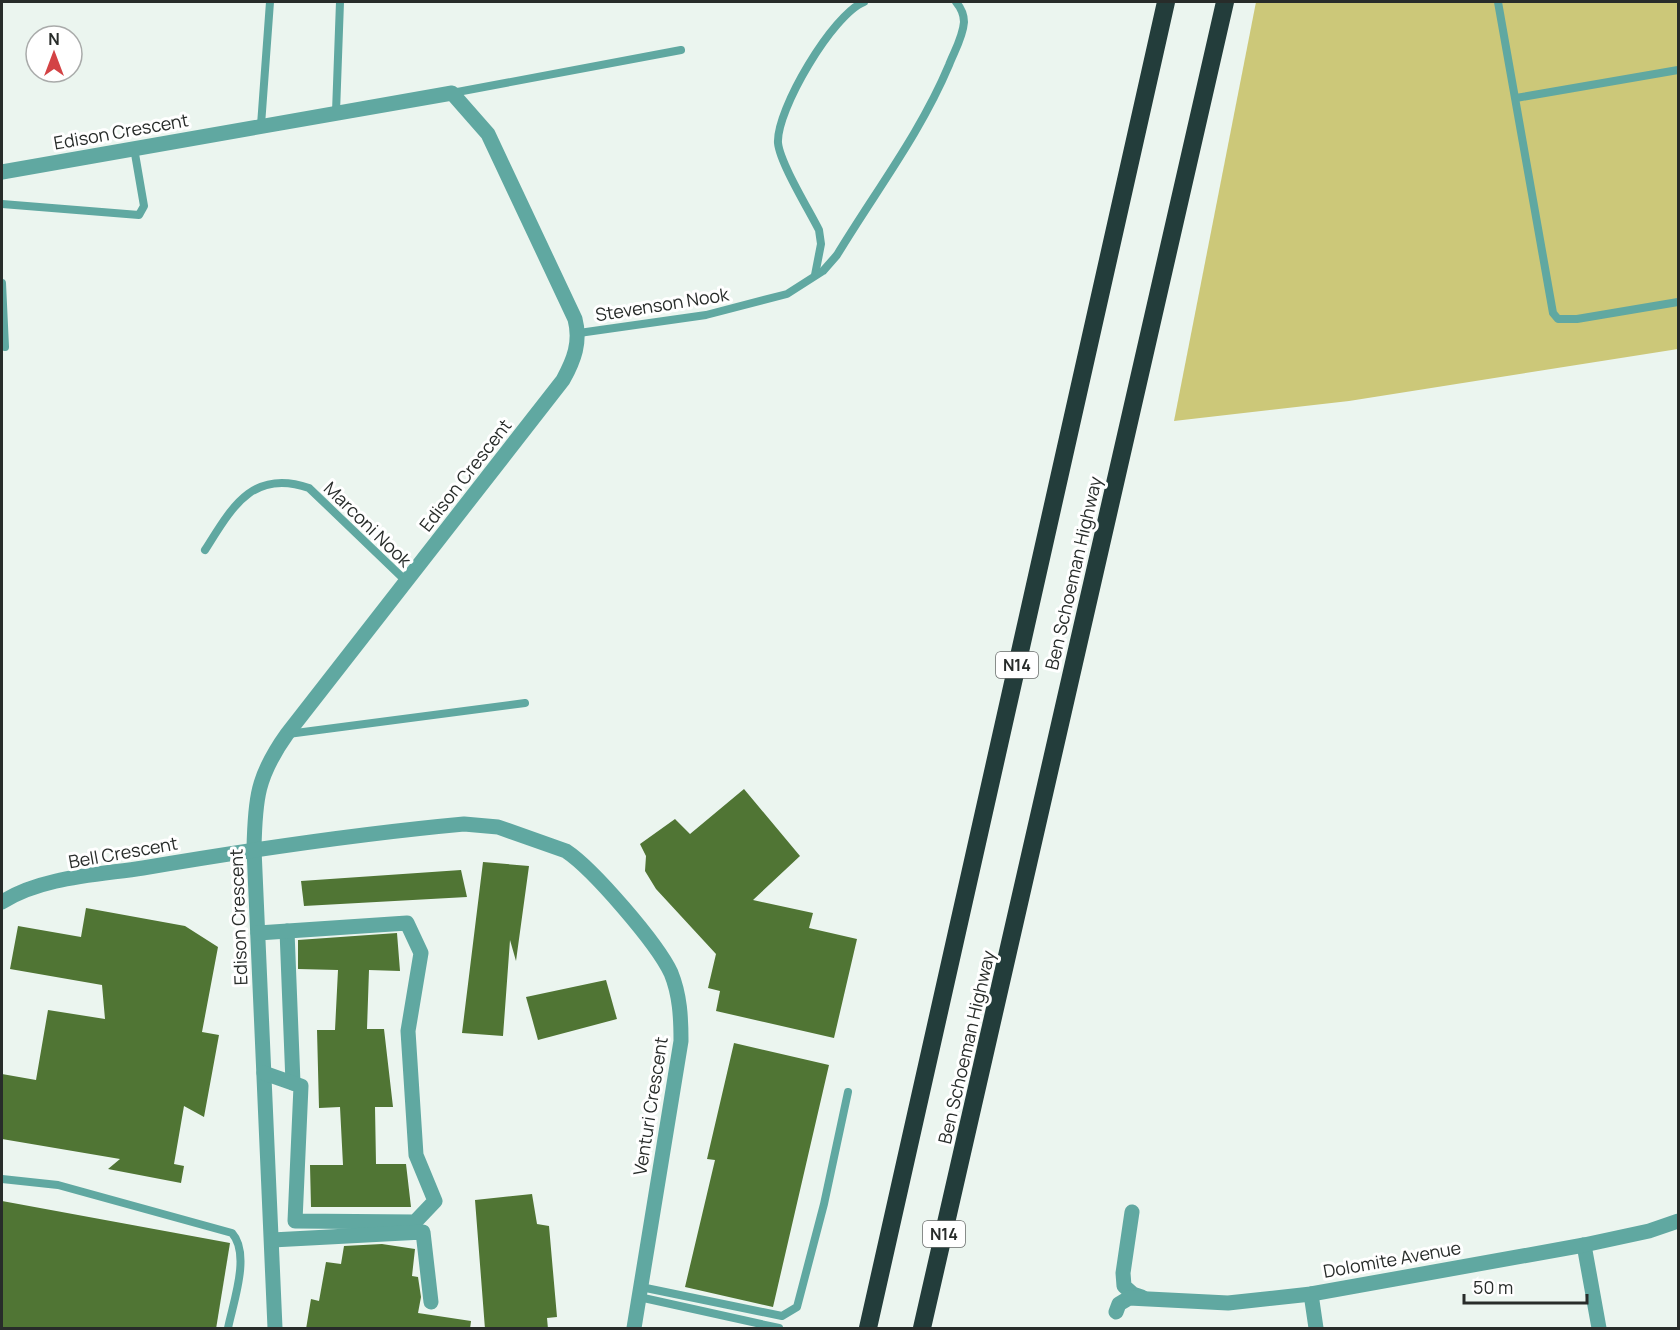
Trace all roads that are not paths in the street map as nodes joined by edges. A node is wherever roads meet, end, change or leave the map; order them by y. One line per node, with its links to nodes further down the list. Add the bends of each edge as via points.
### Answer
1 (270, 2): 13 (lane)
2 (340, 2): 12 (lane)
3 (864, 2): 17 (lane, via 845,15 817,49 778,132 780,153 819,230 821,244)
4 (956, 2): 17 (lane, Stevenson Nook, via 962,8 964,21 961,37 919,127 830,265)
5 (1166, 2): 49 (highway, Ben Schoeman Highway / N14)
6 (1225, 2): 33 (highway, Ben Schoeman Highway / N14)
7 (1498, 2): 11 (lane)
8 (681, 50): 10 (lane)
9 (1678, 70): 11 (lane)
10 (452, 93): 12 (street, Edison Crescent); 20 (street, via 488,135 567,296)
11 (1516, 98): 19 (lane, via 1555,317 1577,319)
12 (336, 112): 13 (street, Edison Crescent)
13 (261, 125): 14 (street, Edison Crescent)
14 (134, 148): 15 (street, Edison Crescent); 16 (lane, via 144,206 139,215)
15 (2, 172)
16 (2, 204)
17 (815, 276): 20 (lane, Stevenson Nook, via 787,294 706,315)
18 (2, 283): 21 (lane)
19 (1678, 302)
20 (579, 333): 23 (street, Edison Crescent, via 563,380)
21 (5, 347)
22 (206, 550): 23 (lane, Marconi Nook, via 234,504 264,484 291,482 309,488)
23 (407, 582): 25 (street, Edison Crescent)
24 (525, 703): 25 (lane)
25 (287, 734): 26 (street, Edison Crescent, via 262,775)
26 (254, 849): 27 (street, Bell Crescent, via 39,886); 29 (street, Edison Crescent); 40 (street, Venturi Crescent, via 484,824 566,851 603,885 663,960 675,984 681,1021)
27 (2, 902)
28 (287, 931): 29 (street); 31 (street); 31 (street, via 407,923 421,953 408,1031 417,1155 435,1201 414,1222 295,1221 301,1086)
29 (258, 933): 30 (street, Edison Crescent)
30 (264, 1072): 31 (street); 37 (street, Edison Crescent)
31 (293, 1083)
32 (848, 1092): 40 (lane, via 797,1307 782,1316)
33 (966, 1140): 50 (highway, Ben Schoeman Highway / N14); 51 (highway)
34 (2, 1179): 45 (lane, via 58,1185 232,1233 239,1241 241,1259)
35 (1132, 1212): 39 (street)
36 (1678, 1221): 38 (street, Dolomite Avenue)
37 (272, 1240): 43 (street, via 423,1232); 46 (street, Edison Crescent)
38 (1584, 1245): 41 (street, Dolomite Avenue); 54 (street)
39 (1123, 1273): 42 (street, via 1124,1286); 44 (street)
40 (640, 1292): 47 (street, Venturi Crescent); 48 (lane)
41 (1311, 1294): 42 (street, Dolomite Avenue, via 1228,1303); 53 (street)
42 (1142, 1297): 44 (street, via 1123,1301)
43 (431, 1302)
44 (1116, 1312): 52 (street)
45 (228, 1329)
46 (275, 1329)
47 (634, 1329)
48 (779, 1329)
49 (868, 1329)
50 (922, 1329)
51 (930, 1329)
52 (1113, 1329)
53 (1316, 1329)
54 (1599, 1329)

